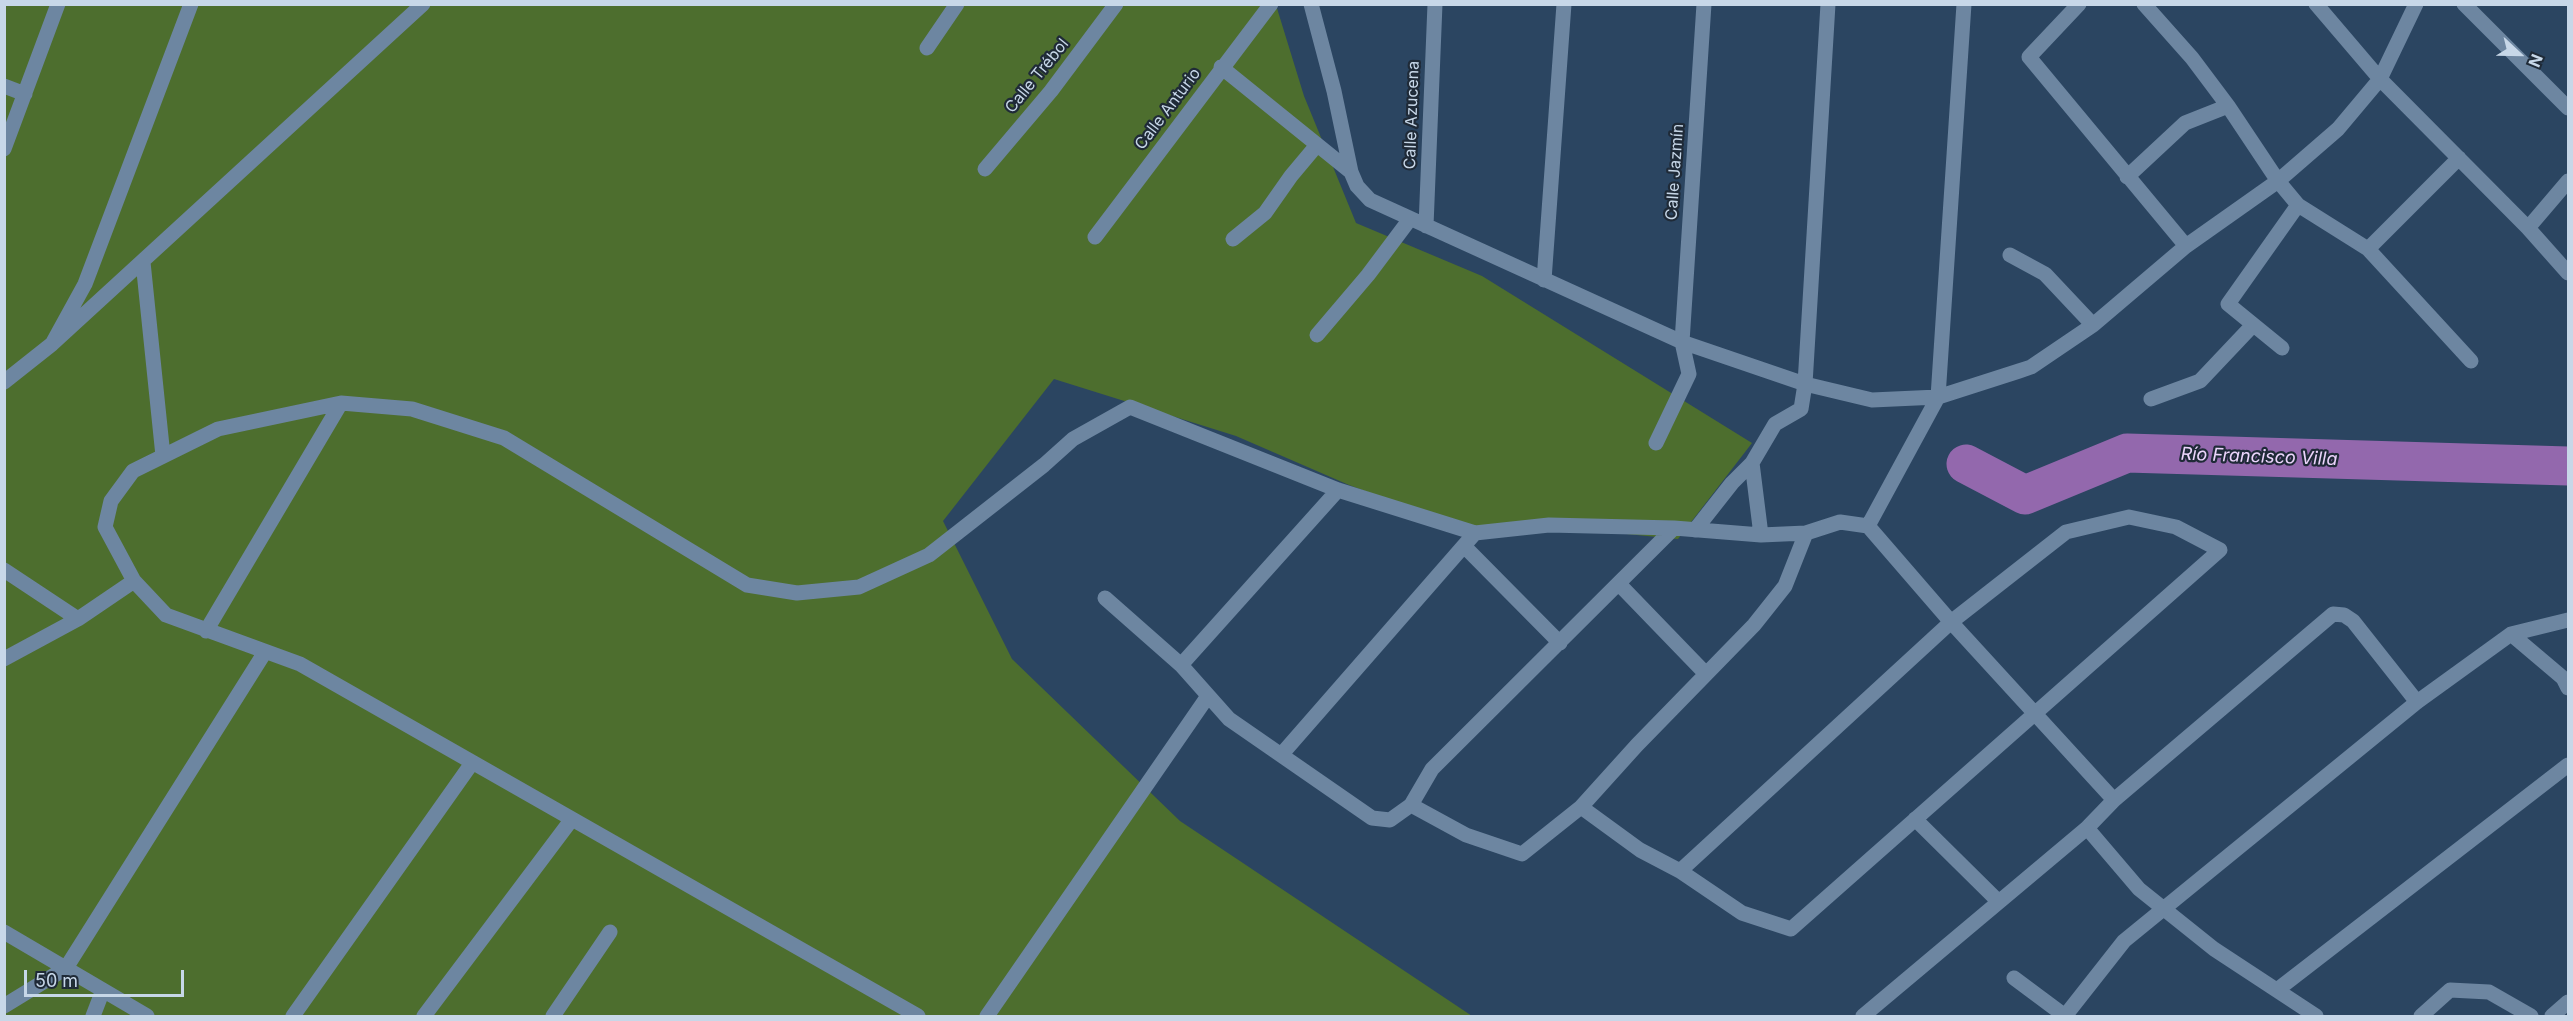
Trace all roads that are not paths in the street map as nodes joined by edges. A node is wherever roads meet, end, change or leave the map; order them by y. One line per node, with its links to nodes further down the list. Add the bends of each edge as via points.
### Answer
1 (58, 4): 22 (street)
2 (191, 4): 49 (street, via 85,284)
3 (423, 4): 42 (street)
4 (957, 4): 18 (street)
5 (1116, 4): 28 (street, Calle Trébol, via 1051,91)
6 (1271, 4): 19 (street, Calle Anturio)
7 (1311, 4): 29 (street)
8 (1435, 4): 35 (street, Calle Azucena)
9 (1564, 4): 44 (street)
10 (1704, 4): 48 (street, Calle Jazmín)
11 (1828, 4): 53 (street)
12 (1964, 4): 54 (street)
13 (2079, 4): 30 (street, via 2029,57)
14 (2144, 4): 23 (street)
15 (2316, 4): 20 (street)
16 (2416, 4): 20 (street)
17 (2464, 4): 24 (street)
18 (927, 48)
19 (1221, 67): 25 (street); 37 (street, Calle Anturio)
20 (2380, 79): 27 (street); 31 (street, via 2338,129)
21 (4, 86): 22 (street)
22 (25, 94): 26 (street)
23 (2228, 106): 30 (street, via 2185,123); 31 (street)
24 (2568, 108)
25 (1317, 145): 29 (street); 38 (street, via 1265,213)
26 (4, 149)
27 (2459, 158): 36 (street); 40 (street)
28 (985, 169)
29 (1352, 172): 34 (street, via 1357,186 1370,200)
30 (2127, 177): 39 (street)
31 (2278, 181): 33 (street); 39 (street)
32 (2568, 181): 36 (street)
33 (2298, 205): 40 (street); 46 (street, via 2228,304)
34 (1410, 219): 35 (street); 47 (street)
35 (1426, 226): 44 (street)
36 (2528, 228): 43 (street)
37 (1095, 237)
38 (1233, 239)
39 (2186, 246): 45 (street)
40 (2367, 249): 51 (street)
41 (2010, 255): 45 (street, via 2045,274)
42 (143, 262): 49 (street); 58 (street)
43 (2568, 273)
44 (1544, 280): 48 (street)
45 (2093, 325): 54 (street, via 2031,367)
46 (2253, 325): 50 (street); 55 (street, via 2200,381)
47 (1317, 335)
48 (1682, 342): 53 (street); 57 (street, Calle Jazmín, via 1689,374)
49 (52, 344): 52 (street)
50 (2282, 348)
51 (2470, 362)
52 (4, 382)
53 (1805, 384): 54 (street, via 1872,400); 59 (street, via 1802,409 1775,424)
54 (1938, 397): 61 (street)
55 (2151, 399)
56 (341, 403): 58 (street, via 218,429); 60 (street, via 412,409 504,438 747,585 797,593 859,587 929,555 1073,438 1130,407); 75 (street)
57 (1656, 443)
58 (163, 456): 69 (street, via 133,471 111,501 105,527)
59 (1752, 464): 63 (street); 66 (street)
60 (1338, 490): 64 (street); 80 (street)
61 (1868, 526): 65 (street, via 1840,522); 74 (street)
62 (1674, 528): 63 (street); 64 (street, via 1549,525); 70 (street)
63 (1695, 530): 66 (street)
64 (1475, 533): 67 (street)
65 (1806, 533): 66 (street); 81 (street, via 1785,586)
66 (1761, 535)
67 (1464, 546): 77 (street); 86 (street)
68 (4, 570): 72 (street)
69 (134, 581): 72 (street); 75 (street, via 166,615)
70 (1618, 584): 77 (street); 81 (street)
71 (1105, 598): 80 (street)
72 (78, 619): 79 (street)
73 (2568, 620): 76 (street)
74 (1951, 622): 85 (street); 85 (street, via 2066,532 2129,517 2176,527 2220,550); 95 (street)
75 (206, 631): 78 (street)
76 (2511, 634): 82 (street, via 2563,678); 84 (street)
77 (1560, 643): 90 (street, via 1432,769)
78 (265, 652): 87 (street, via 300,664); 100 (street)
79 (4, 659)
80 (1181, 665): 83 (street)
81 (1706, 674): 91 (street)
82 (2568, 688)
83 (1208, 696): 86 (street, via 1229,719); 113 (street)
84 (2417, 702): 89 (street, via 2353,621 2333,614); 97 (street)
85 (2034, 713): 89 (street); 93 (street)
86 (1281, 755): 90 (street, via 1372,818 1390,820)
87 (472, 763): 92 (street); 109 (street)
88 (2568, 765): 103 (street)
89 (2114, 800): 94 (street)
90 (1411, 805): 91 (street, via 1467,835 1522,854)
91 (1581, 807): 95 (street, via 1640,850)
92 (572, 819): 110 (street); 112 (street)
93 (1915, 819): 95 (street, via 1791,929 1742,913); 96 (street)
94 (2087, 828): 96 (street); 97 (street, via 2139,889)
95 (1680, 871)
96 (1999, 902): 106 (street)
97 (2163, 908): 103 (street, via 2214,949); 114 (street, via 2124,941)
98 (4, 932): 100 (street)
99 (610, 932): 111 (street)
100 (66, 968): 102 (street); 105 (street)
101 (2014, 978): 114 (street)
102 (102, 990): 107 (street); 108 (street)
103 (2277, 990): 115 (street)
104 (2568, 1002): 118 (street)
105 (4, 1006)
106 (1864, 1016)
107 (93, 1017)
108 (147, 1017)
109 (293, 1017)
110 (424, 1017)
111 (553, 1017)
112 (918, 1017)
113 (987, 1017)
114 (2065, 1017)
115 (2316, 1017)
116 (2421, 1017): 117 (street, via 2450,990 2489,992)
117 (2531, 1017)
118 (2552, 1017)

